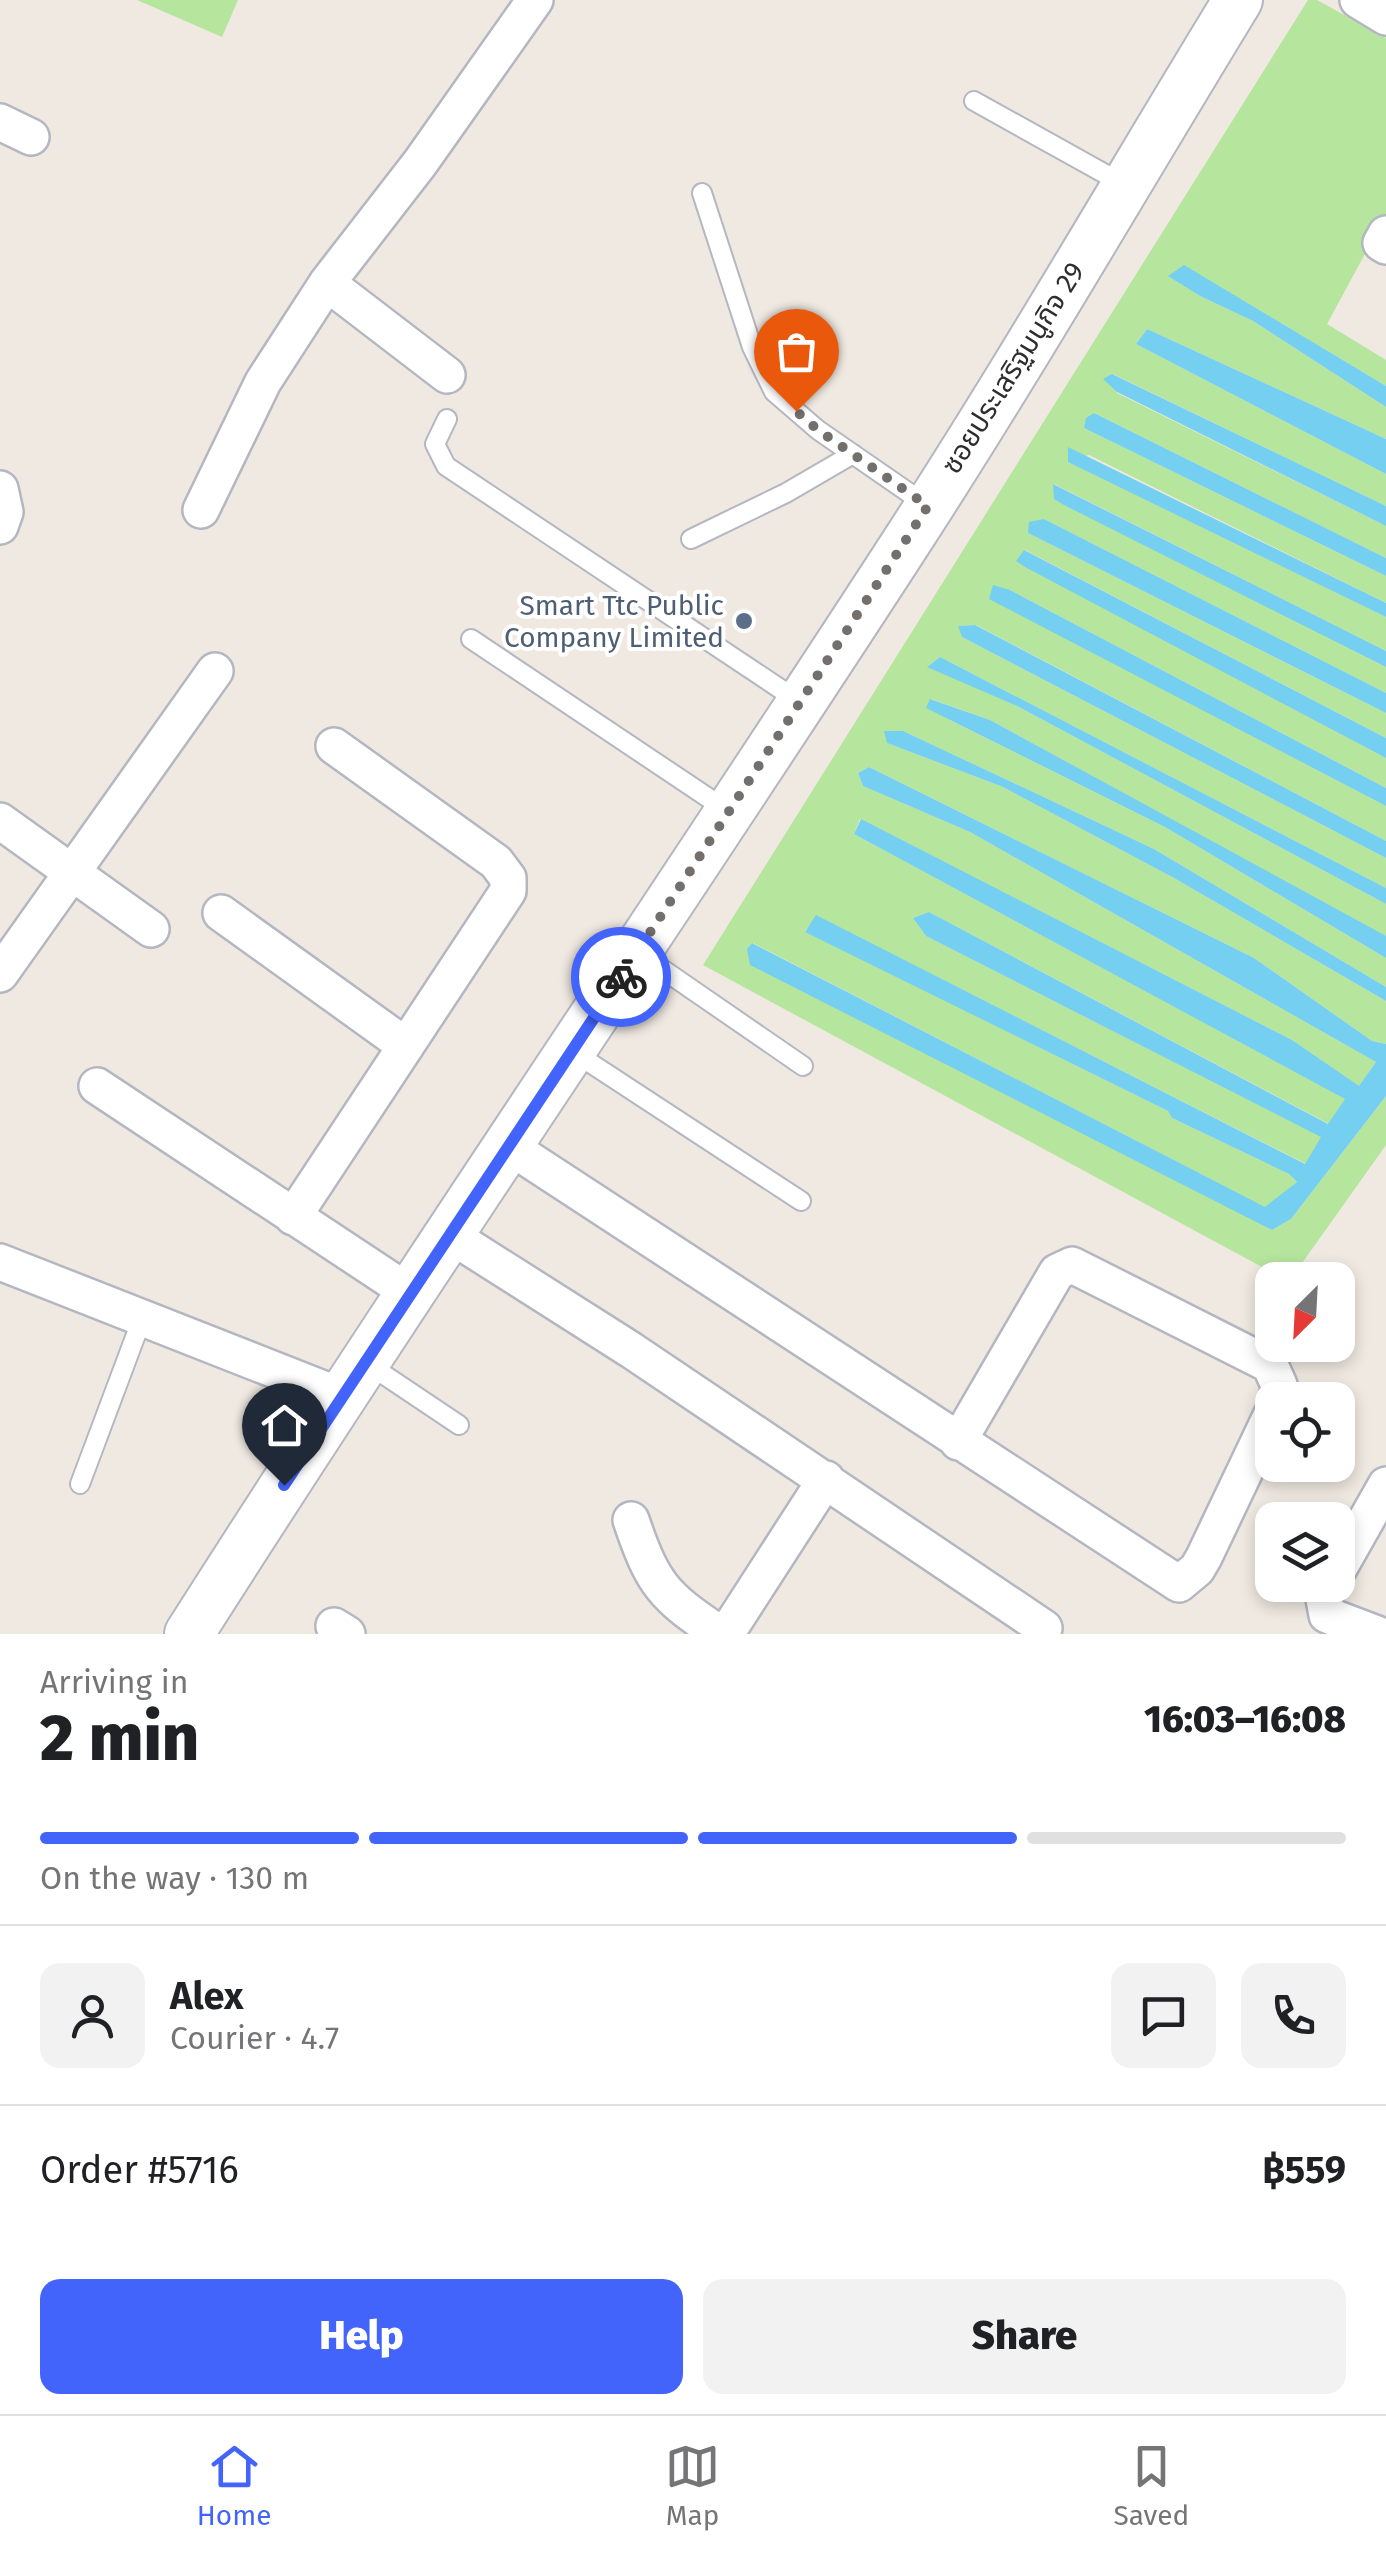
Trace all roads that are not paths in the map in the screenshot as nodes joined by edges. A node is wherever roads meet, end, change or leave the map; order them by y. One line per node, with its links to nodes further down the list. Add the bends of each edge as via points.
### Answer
1 (536, 0): 10 (street)
2 (1238, 0): 6 (street, ซอยประเสริฐมนูกิจ 29)
3 (1358, 0): 4 (street)
4 (1386, 18)
5 (974, 101): 6 (lane)
6 (1125, 185): 15 (street, ซอยประเสริฐมนูกิจ 29)
7 (702, 194): 13 (lane, via 752,347 774,392)
8 (1386, 234): 9 (street)
9 (1386, 246)
10 (327, 283): 11 (street); 16 (street, via 262,382)
11 (447, 376)
12 (447, 419): 21 (lane, via 436,444 446,466)
13 (853, 454): 15 (lane); 18 (lane)
14 (0, 489): 17 (street)
15 (928, 506): 21 (street, ซอยประเสริฐมนูกิจ 29)
16 (200, 510)
17 (0, 526)
18 (691, 539)
19 (471, 640): 23 (lane)
20 (214, 671): 25 (street)
21 (800, 702): 23 (street, ซอยประเสริฐมนูกิจ 29)
22 (334, 746): 30 (street, via 496,862 508,878 502,903)
23 (728, 812): 28 (street, ซอยประเสริฐมนูกิจ 29)
24 (0, 821): 25 (street)
25 (73, 871): 27 (street); 29 (street)
26 (221, 913): 30 (street)
27 (151, 928)
28 (637, 951): 31 (street, ซอยประเสริฐมนูกิจ 29); 32 (lane)
29 (0, 974)
30 (406, 1046): 36 (street)
31 (572, 1051): 34 (street, ซอยประเสริฐมนูกิจ 29); 35 (lane)
32 (803, 1066)
33 (97, 1086): 36 (street)
34 (510, 1147): 37 (street, ซอยประเสริฐมนูกิจ 29); 44 (street)
35 (801, 1201)
36 (293, 1216): 39 (street)
37 (450, 1234): 39 (street, ซอยประเสริฐมนูกิจ 29); 46 (street)
38 (0, 1262): 40 (street)
39 (410, 1293): 41 (street, ซอยประเสริฐมนูกิจ 29)
40 (144, 1316): 41 (street); 47 (lane)
41 (352, 1378): 43 (lane); 53 (street, ซอยประเสริฐมนูกิจ 29)
42 (1278, 1382): 44 (street, via 1270,1366 1072,1264 1057,1272)
43 (459, 1425)
44 (958, 1442): 45 (street, via 1179,1584 1204,1557)
45 (1255, 1450)
46 (826, 1479): 52 (street); 54 (street)
47 (80, 1484)
48 (1386, 1484): 50 (street)
49 (630, 1520): 54 (street, via 659,1585 674,1603)
50 (1355, 1540)
51 (1324, 1602): 55 (street, via 1327,1615)
52 (1044, 1628)
53 (189, 1634)
54 (723, 1634)
55 (1376, 1634)

